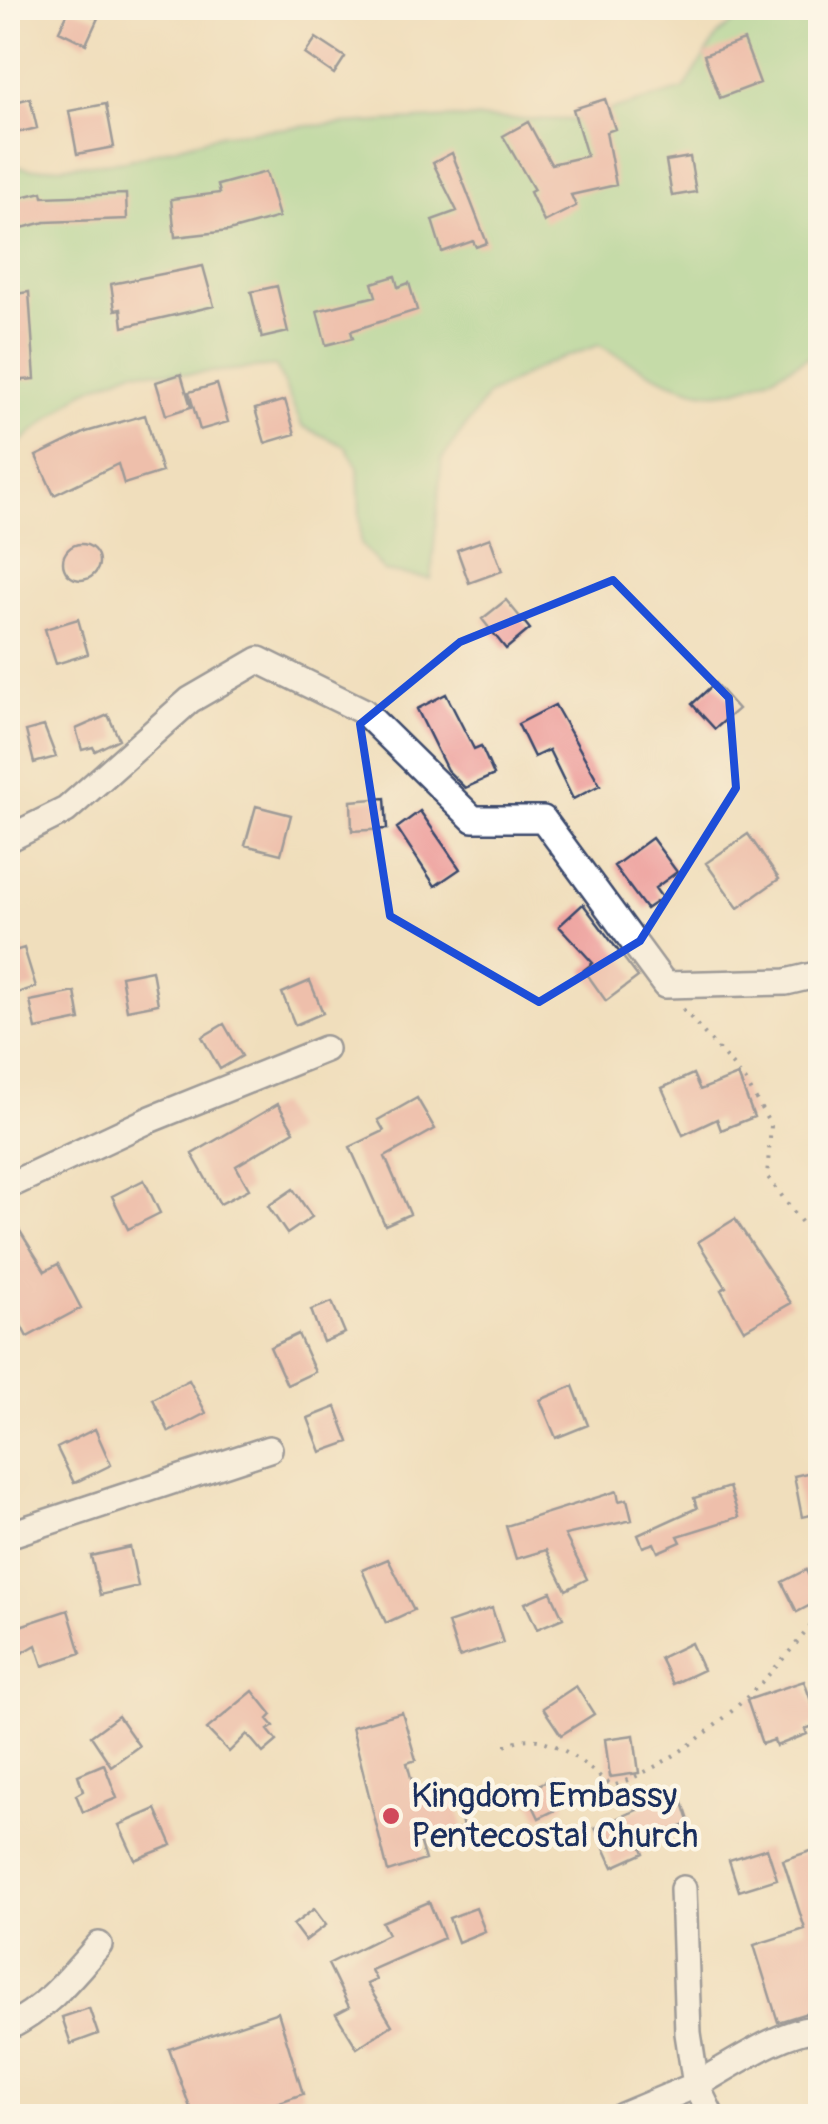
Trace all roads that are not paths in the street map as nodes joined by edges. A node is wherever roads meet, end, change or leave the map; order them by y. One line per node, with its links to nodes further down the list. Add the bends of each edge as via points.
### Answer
1 (8, 839): 2 (street, via 66,810 190,700 259,660 363,710 473,819 543,819 665,985 786,982)
2 (820, 974)
3 (325, 1049): 4 (street)
4 (8, 1186)
5 (269, 1449): 6 (street)
6 (8, 1535)
7 (682, 1888): 11 (street)
8 (99, 1945): 9 (street, via 64,1986)
9 (8, 2027)
10 (820, 2030): 11 (street, via 808,2028)
11 (696, 2086): 12 (street); 13 (street)
12 (622, 2116)
13 (711, 2116)

